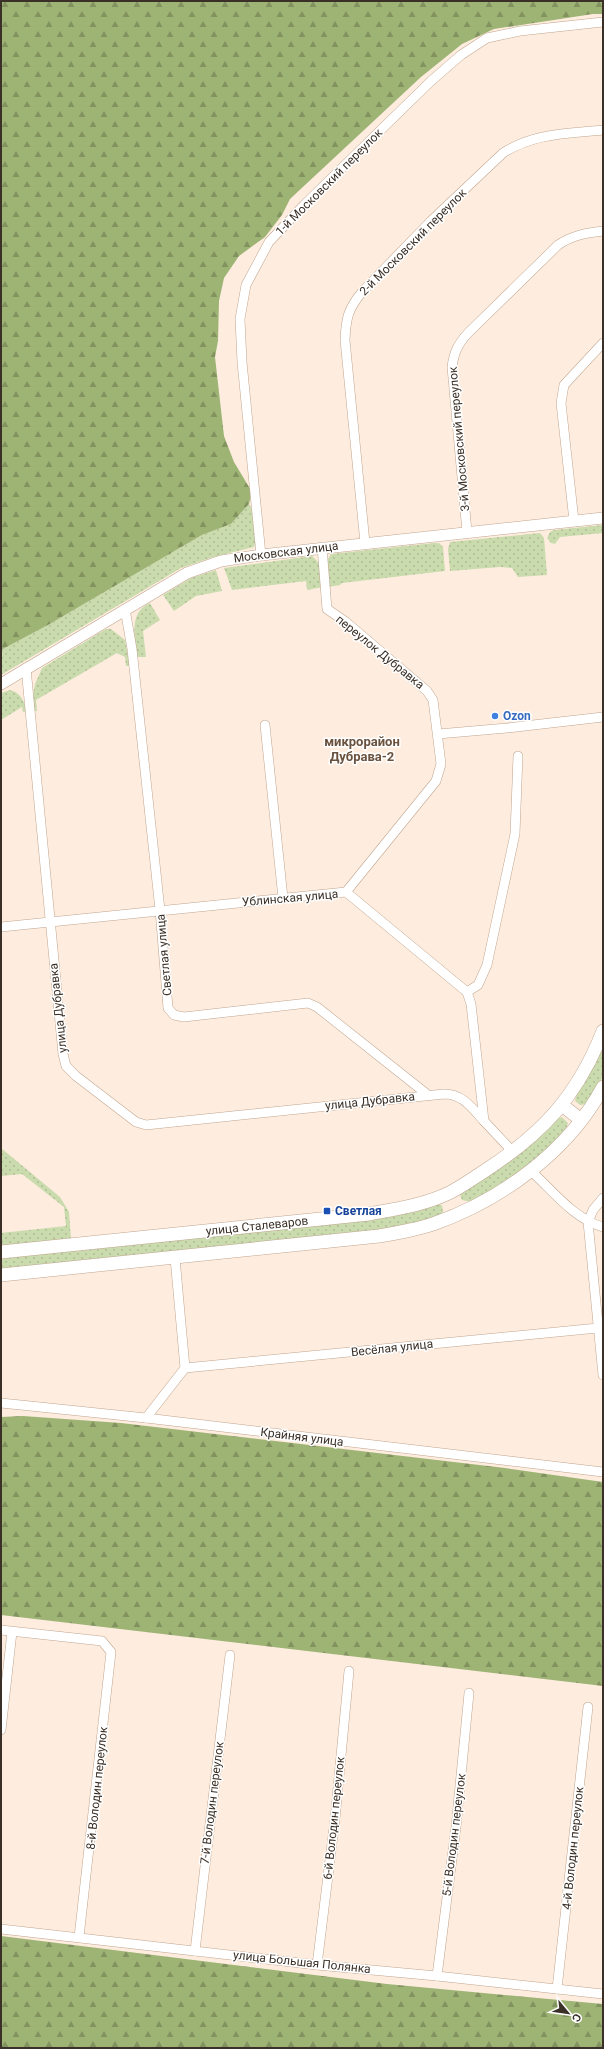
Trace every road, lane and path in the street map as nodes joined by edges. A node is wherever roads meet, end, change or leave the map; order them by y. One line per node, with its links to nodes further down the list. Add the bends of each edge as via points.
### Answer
1 (603, 22): 10 (street, 1-й Московский переулок, via 487,38 460,55 269,242 246,285 240,319)
2 (603, 130): 8 (street, 2-й Московский переулок, via 532,138 503,153 426,227 352,305 346,319 345,340)
3 (603, 231): 7 (street, 3-й Московский переулок, via 569,237 558,245 468,333 454,352 452,367)
4 (603, 343): 6 (street, via 564,385 561,394)
5 (603, 518): 6 (street, Московская улица)
6 (574, 521): 7 (street, Московская улица)
7 (467, 532): 8 (street, Московская улица)
8 (365, 543): 9 (street, Московская улица)
9 (322, 547): 10 (street, Московская улица); 16 (street, переулок Дубравка, via 327,609 427,691 433,700)
10 (261, 555): 11 (street, Московская улица, via 221,561 187,573)
11 (125, 609): 12 (street, Московская улица); 20 (street, Светлая улица, via 132,649)
12 (26, 668): 13 (street, Московская улица); 21 (street, улица Дубравка)
13 (1, 684)
14 (603, 716): 16 (street)
15 (264, 725): 19 (street)
16 (438, 734): 18 (street, переулок Дубравка, via 441,764 436,781)
17 (518, 756): 23 (street, via 515,834 487,965 478,985)
18 (346, 892): 19 (street, Ублинская улица); 23 (street, Ублинская улица)
19 (283, 898): 20 (street, Ублинская улица)
20 (160, 910): 21 (street, Ублинская улица); 26 (street, Светлая улица, via 168,1008 174,1015 184,1017 308,1003 317,1007)
21 (49, 922): 22 (street, Ублинская улица); 26 (street, улица Дубравка, via 66,1066 136,1122 151,1124)
22 (1, 927)
23 (467, 992): 29 (street, via 471,1004)
24 (603, 1031): 27 (main road, улица Сталеваров, via 584,1075)
25 (603, 1087): 28 (main road, улица Сталеваров)
26 (428, 1095): 29 (street, улица Дубравка, via 454,1094 466,1102)
27 (562, 1105): 28 (main road); 30 (main road, улица Сталеваров)
28 (581, 1120): 31 (main road, улица Сталеваров, via 556,1149)
29 (484, 1121): 30 (street)
30 (513, 1152): 32 (main road, улица Сталеваров)
31 (531, 1171): 34 (main road, улица Сталеваров); 35 (street)
32 (449, 1193): 34 (main road); 37 (main road, улица Сталеваров, via 405,1208 369,1214)
33 (603, 1198): 35 (street, via 593,1210)
34 (458, 1213): 38 (main road, улица Сталеваров, via 433,1224 379,1236)
35 (588, 1222): 36 (street); 40 (street)
36 (603, 1227)
37 (1, 1252)
38 (175, 1258): 39 (main road, улица Сталеваров); 41 (street)
39 (1, 1275)
40 (598, 1328): 41 (street, Весёлая улица); 42 (street)
41 (185, 1368): 44 (street)
42 (603, 1375)
43 (1, 1403): 44 (street, Крайняя улица)
44 (146, 1418): 45 (street, Крайняя улица)
45 (603, 1472)
46 (1, 1630): 47 (street)
47 (12, 1632): 52 (street); 54 (street, 8-й Володин переулок, via 102,1641 111,1652)
48 (230, 1655): 55 (street, 7-й Володин переулок)
49 (349, 1671): 56 (street, 6-й Володин переулок, via 335,1819)
50 (469, 1693): 57 (street, 5-й Володин переулок, via 456,1827)
51 (588, 1707): 58 (street, 4-й Володин переулок)
52 (1, 1730)
53 (1, 1929): 54 (street, улица Большая Полянка)
54 (79, 1937): 55 (street, улица Большая Полянка)
55 (195, 1951): 56 (street, улица Большая Полянка)
56 (317, 1965): 57 (street, улица Большая Полянка)
57 (437, 1976): 58 (street, улица Большая Полянка)
58 (557, 1989): 59 (street, улица Большая Полянка)
59 (603, 1994)

